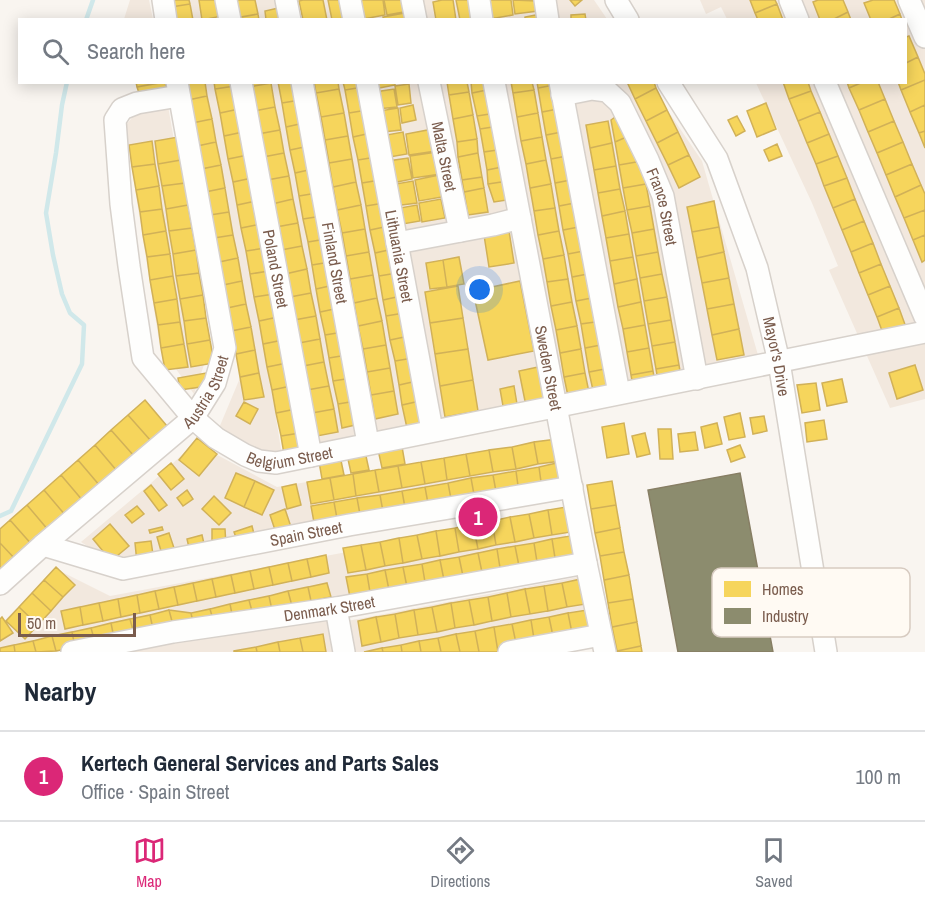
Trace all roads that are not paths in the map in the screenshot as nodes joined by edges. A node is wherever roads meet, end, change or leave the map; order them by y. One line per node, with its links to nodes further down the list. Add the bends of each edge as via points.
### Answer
1 (163, 0): 11 (street)
2 (226, 0): 12 (street)
3 (286, 0): 13 (street)
4 (350, 0): 14 (street)
5 (412, 0): 15 (street)
6 (478, 0): 16 (street)
7 (545, 0): 17 (street)
8 (616, 0): 18 (street)
9 (790, 0): 19 (street)
10 (909, 0): 20 (street)
11 (166, 18)
12 (230, 18)
13 (290, 18)
14 (354, 18)
15 (416, 18)
16 (482, 18)
17 (548, 18)
18 (627, 18)
19 (797, 18)
20 (925, 37)
21 (241, 84): 42 (street, Poland Street)
22 (302, 84): 41 (street, Finland Street)
23 (367, 84): 32 (street, Lithuania Street)
24 (429, 84): 31 (street, Malta Street)
25 (494, 84): 30 (street, Sweden Street)
26 (669, 84): 35 (street, Mayor's Drive, via 717,159 757,268)
27 (826, 84): 33 (street)
28 (178, 89): 39 (street, Austria Street, via 225,348 215,383); 39 (street, Belgium Street, via 122,109 114,120 121,204 143,358)
29 (561, 89): 36 (street, France Street, via 607,91 620,104 648,160 663,196); 37 (street)
30 (520, 218): 31 (street); 38 (street, Sweden Street)
31 (460, 231): 32 (street)
32 (397, 243): 40 (street, Lithuania Street)
33 (925, 317)
34 (925, 333): 35 (street, Belgium Street)
35 (779, 362): 36 (street, Belgium Street); 46 (street, Mayor's Drive)
36 (697, 379): 37 (street, Belgium Street)
37 (619, 393): 38 (street, Belgium Street)
38 (556, 406): 40 (street, Belgium Street); 43 (street, Sweden Street)
39 (194, 418): 42 (street, Belgium Street, via 216,438 259,461 276,463); 44 (street, Austria Street)
40 (432, 430): 41 (street, Belgium Street)
41 (368, 443): 42 (street, Belgium Street)
42 (311, 456)
43 (572, 487): 44 (street, Spain Street, via 123,569); 45 (street, Sweden Street)
44 (43, 545): 47 (street, Austria Street)
45 (586, 563): 48 (street, Denmark Street); 51 (street, Sweden Street)
46 (812, 568)
47 (0, 584)
48 (336, 608): 50 (street, Denmark Street); 53 (street)
49 (824, 637): 55 (street, Mayor's Drive)
50 (175, 642): 52 (street, Denmark Street)
51 (603, 643): 54 (street)
52 (72, 652)
53 (344, 652)
54 (509, 652)
55 (826, 652)

